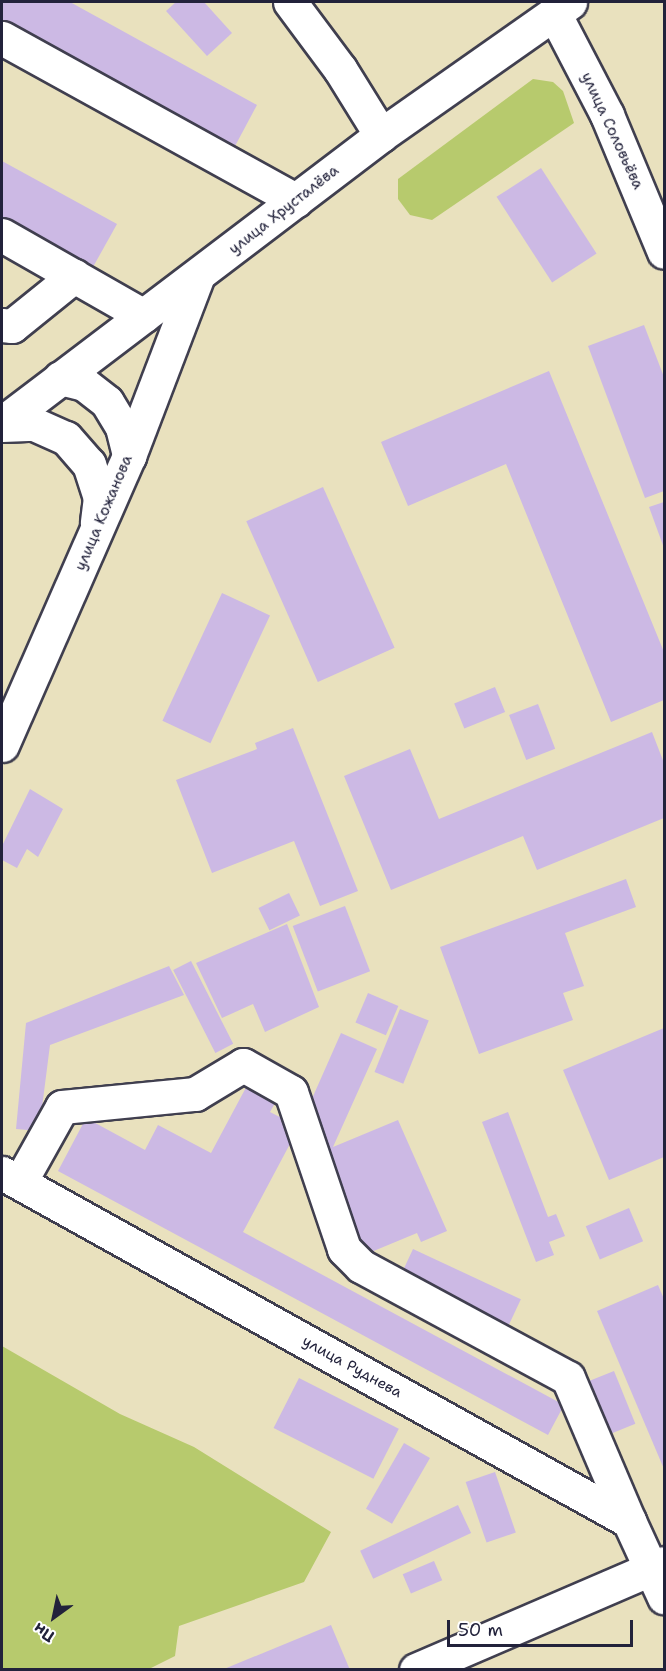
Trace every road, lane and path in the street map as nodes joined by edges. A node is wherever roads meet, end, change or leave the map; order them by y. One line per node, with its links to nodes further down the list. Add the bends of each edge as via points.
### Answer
1 (290, 2): 4 (main road, via 340,69)
2 (562, 7): 4 (main road, улица Хрусталёва); 7 (main road, улица Соловьёва)
3 (2, 39): 5 (main road)
4 (381, 135): 5 (main road, улица Хрусталёва)
5 (296, 200): 9 (main road, улица Хрусталёва)
6 (2, 235): 8 (main road)
7 (664, 252)
8 (74, 276): 10 (main road); 11 (main road, via 12,326)
9 (197, 278): 10 (main road, улица Хрусталёва); 14 (main road, улица Кожанова)
10 (144, 316): 12 (main road, улица Хрусталёва)
11 (2, 325)
12 (60, 378): 13 (main road, улица Хрусталёва); 14 (main road, via 84,384 107,402 122,427)
13 (2, 424): 15 (main road, via 34,424 66,438 89,464 100,497)
14 (129, 456): 15 (main road, улица Кожанова)
15 (96, 532): 16 (main road, улица Кожанова)
16 (2, 745)
17 (11, 1177): 18 (main road, улица Руднева); 18 (main road, via 62,1107 195,1094 243,1065 291,1092 344,1249 361,1266 568,1378)
18 (629, 1521): 19 (main road)
19 (660, 1576): 20 (main road)
20 (416, 1670)

